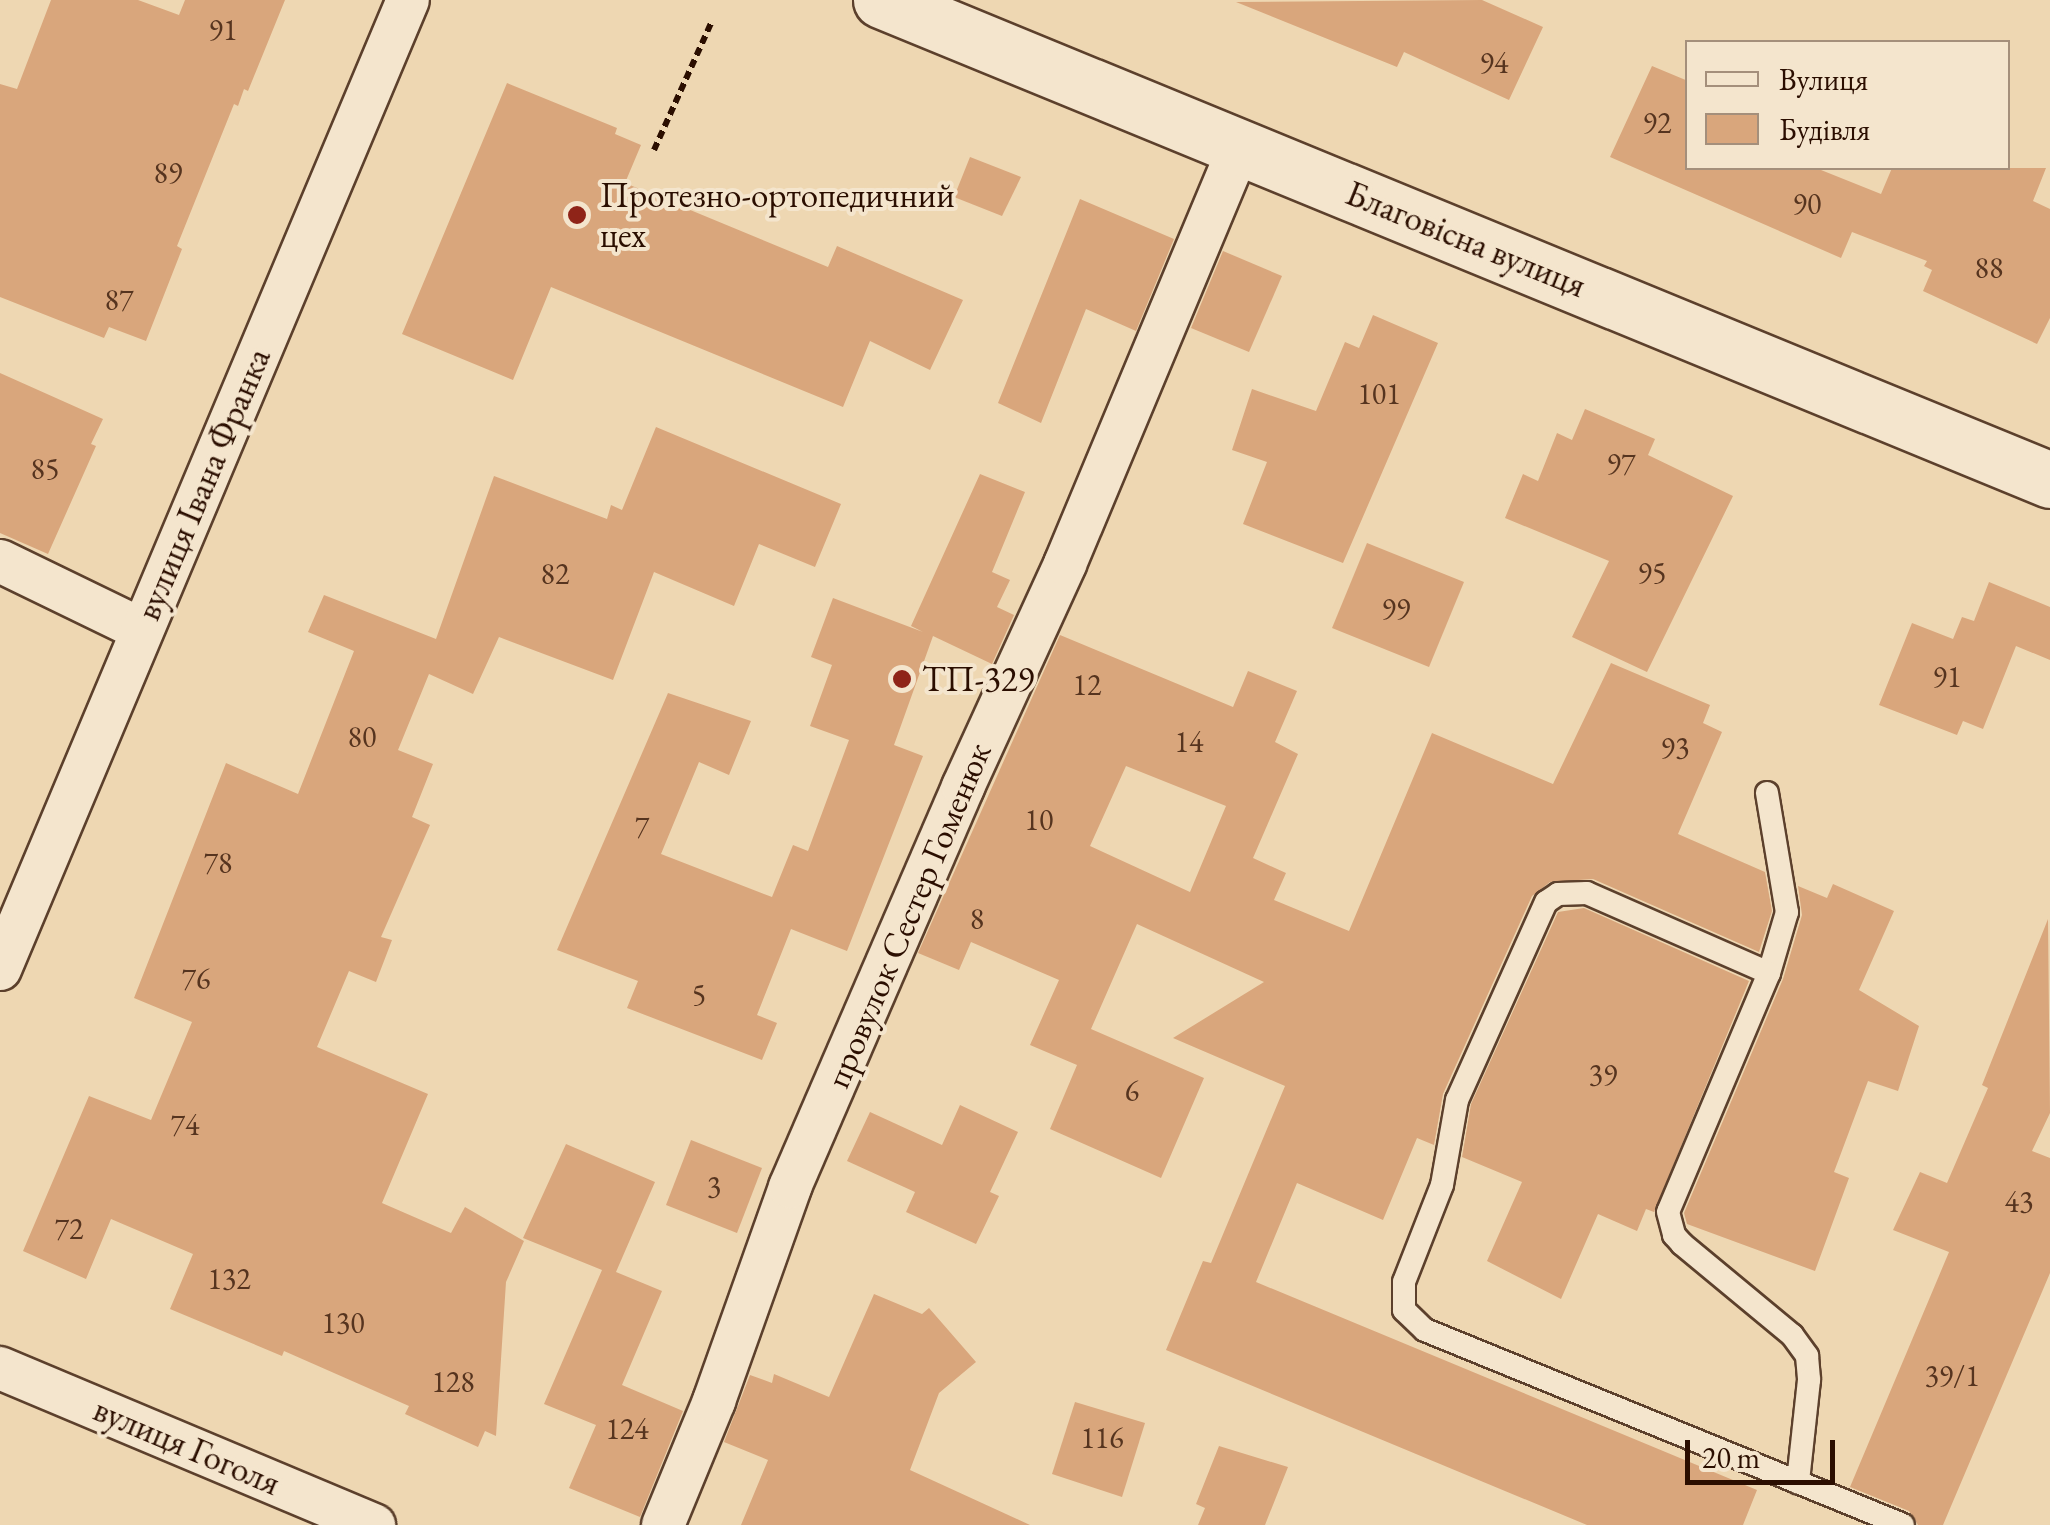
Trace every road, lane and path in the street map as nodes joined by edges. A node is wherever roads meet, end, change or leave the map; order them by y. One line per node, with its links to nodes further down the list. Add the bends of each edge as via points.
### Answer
1 (408, 0): 8 (street, вулиця Івана Франка)
2 (882, 0): 4 (main road, Благовісна вулиця)
3 (711, 23): 5 (path)
4 (1240, 146): 6 (main road, Благовісна вулиця); 15 (street, провулок Сестер Гоменюк, via 1065,564 790,1187)
5 (654, 150)
6 (2050, 480)
7 (0, 562): 8 (street)
8 (142, 630): 10 (street, вулиця Івана Франка)
9 (1767, 793): 11 (lane, via 1787,912)
10 (0, 969)
11 (1768, 972): 13 (lane, via 1668,1212 1682,1244 1792,1335 1806,1356); 13 (lane, via 1587,894 1558,894 1546,902 1457,1100 1442,1185 1402,1296 1404,1310 1424,1330)
12 (0, 1368): 14 (street, вулиця Гоголя)
13 (1798, 1482): 16 (lane)
14 (374, 1525)
15 (663, 1525)
16 (1903, 1525)

